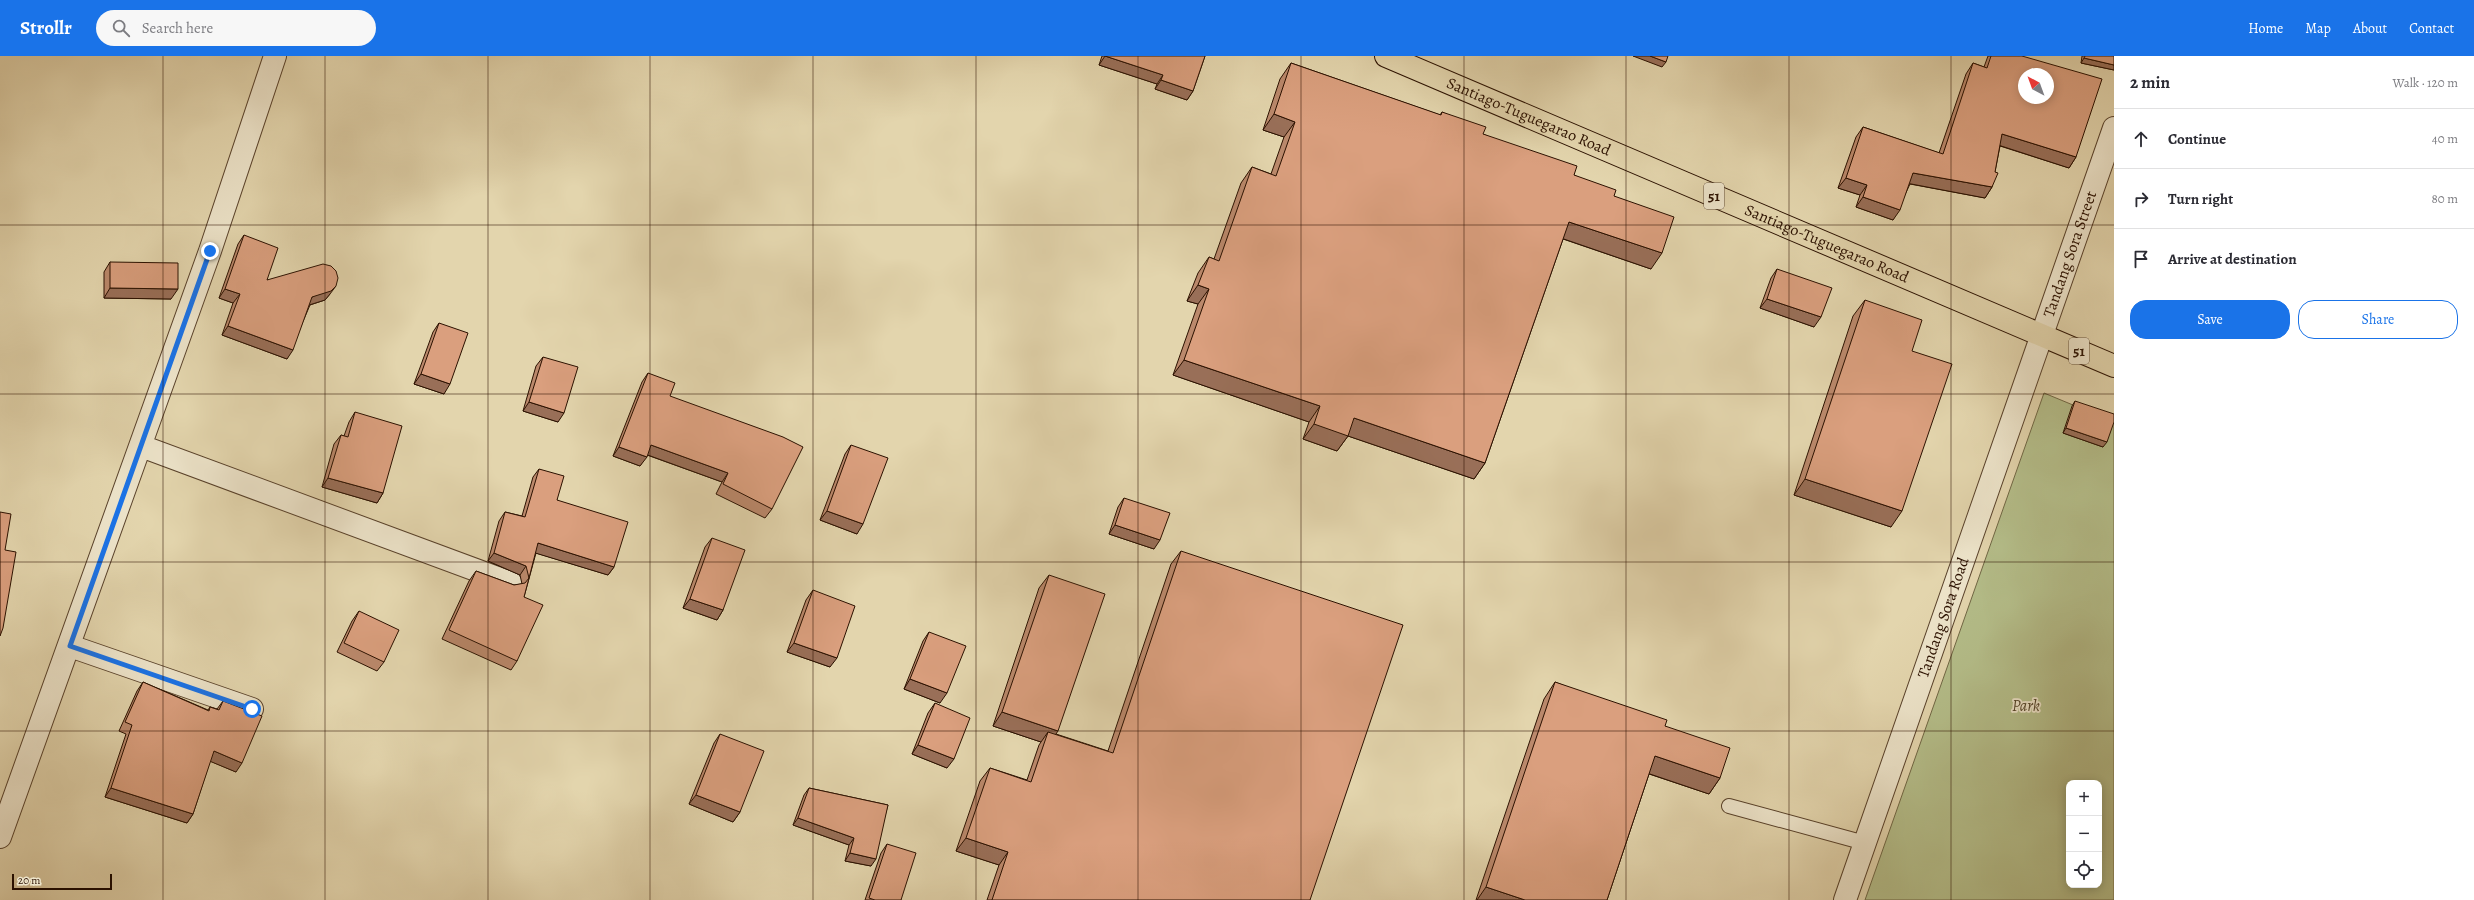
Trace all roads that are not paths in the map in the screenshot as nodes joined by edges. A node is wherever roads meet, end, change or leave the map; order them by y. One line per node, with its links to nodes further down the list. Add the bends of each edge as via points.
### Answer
1 (275, 56): 6 (street)
2 (1386, 56): 4 (highway, Santiago-Tuguegarao Road / 51)
3 (2114, 128): 4 (street, Tandang Sora Street)
4 (2043, 336): 5 (highway, Santiago-Tuguegarao Road / 51); 12 (street, Tandang Sora Road)
5 (2114, 366)
6 (141, 446): 7 (street); 8 (street)
7 (511, 583)
8 (70, 646): 9 (street); 11 (street)
9 (252, 709)
10 (1729, 806): 12 (lane)
11 (0, 837)
12 (1865, 843): 13 (street, Tandang Sora Road)
13 (1845, 900)

